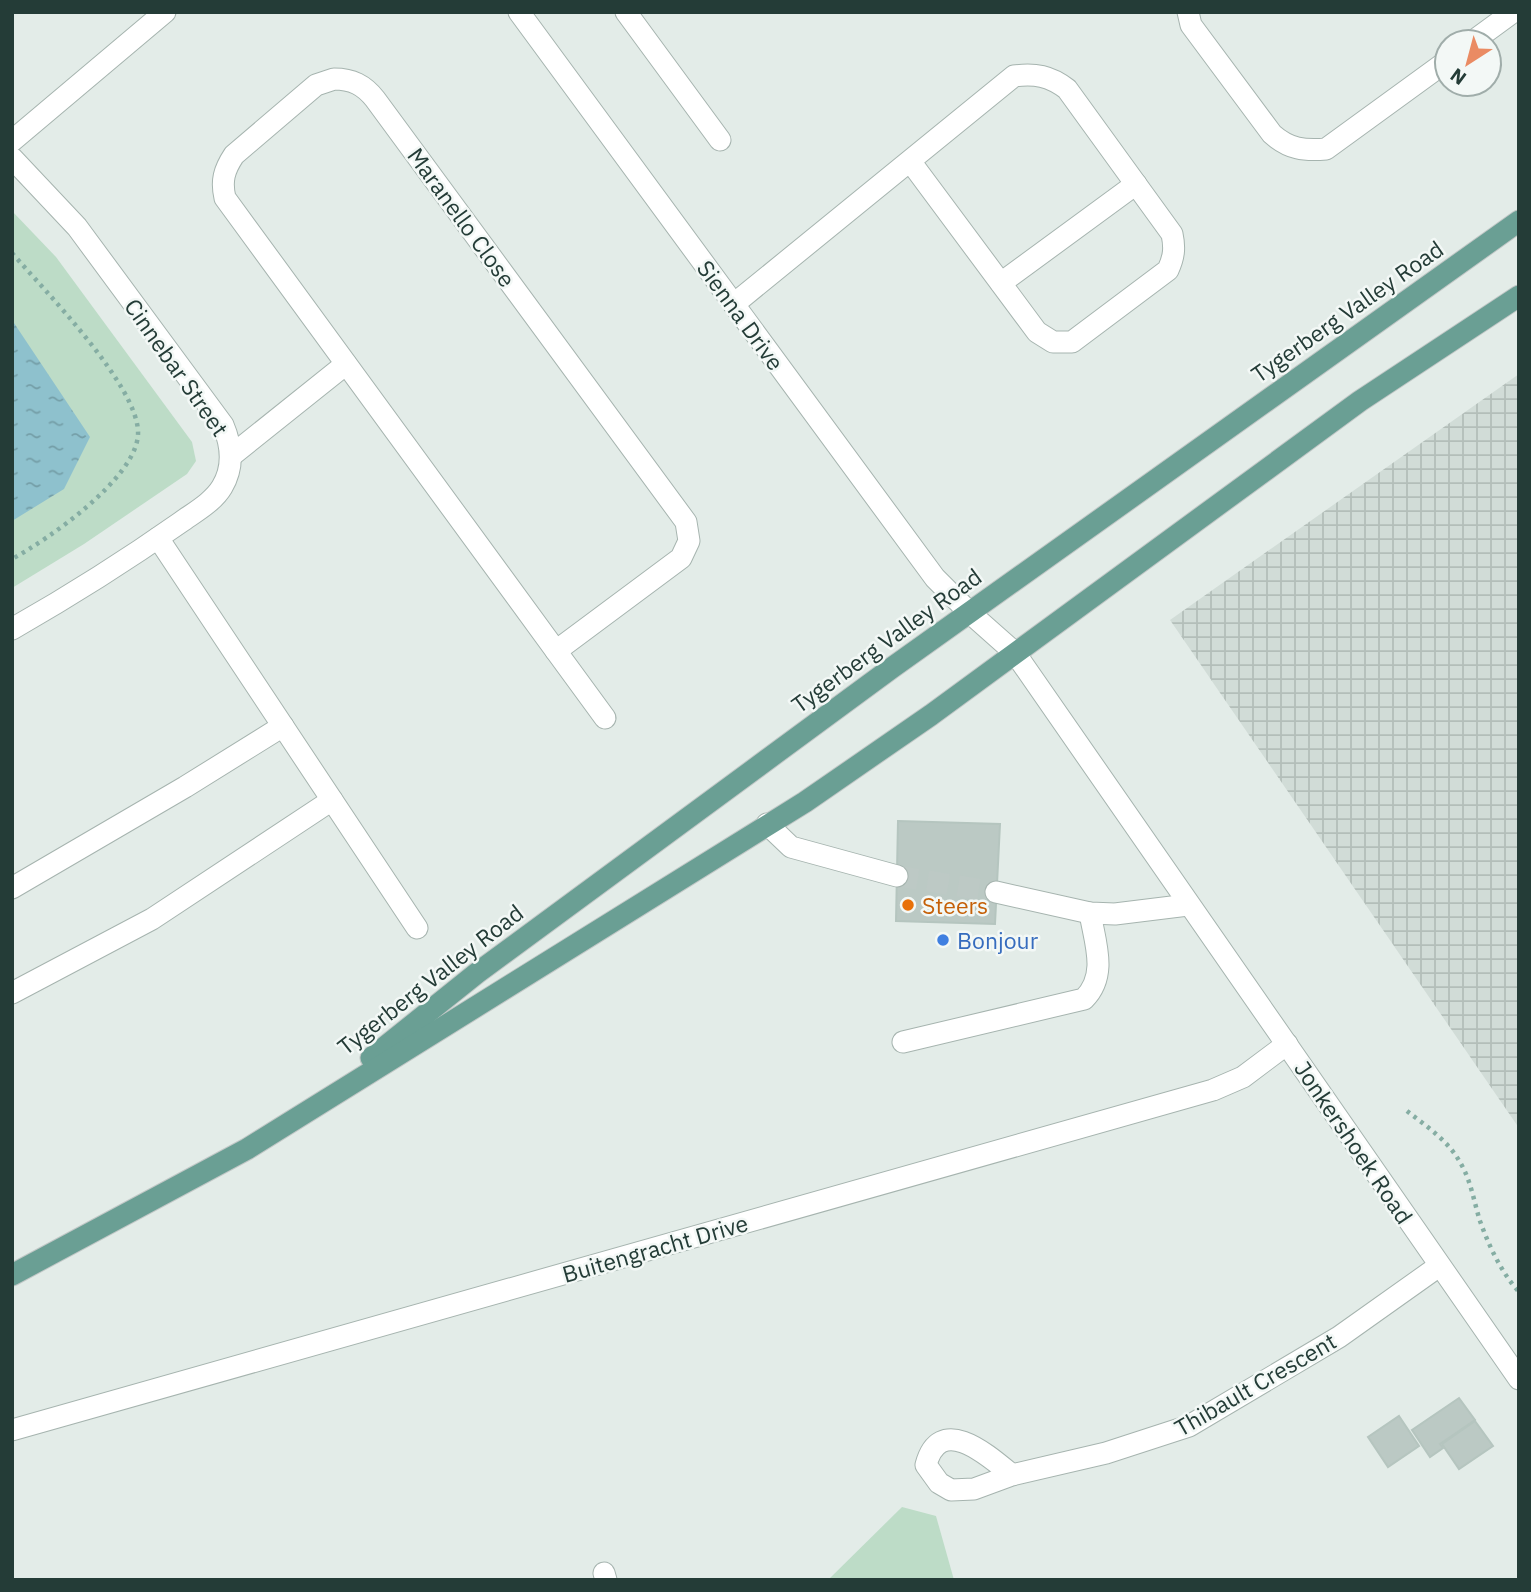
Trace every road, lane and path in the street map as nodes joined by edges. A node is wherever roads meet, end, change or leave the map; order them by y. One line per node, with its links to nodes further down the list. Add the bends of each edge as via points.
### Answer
1 (165, 12): 9 (street)
2 (519, 12): 17 (street, Sienna Drive)
3 (626, 12): 8 (street)
4 (1188, 12): 7 (street, via 1191,25 1272,134 1295,149 1326,149)
5 (1513, 12): 6 (street)
6 (1491, 28)
7 (1433, 71)
8 (720, 140)
9 (12, 142)
10 (12, 158): 19 (street, Cinnebar Street, via 77,227 223,425)
11 (910, 161): 12 (street, via 1014,76 1030,74 1045,76 1067,89); 15 (street); 17 (street)
12 (1136, 184): 15 (street); 15 (street, via 1172,234 1172,261 1168,270 1072,342 1044,338)
13 (1519, 221): 22 (main road, Tygerberg Valley Road)
14 (12, 253): 21 (path, via 120,384 139,434 132,458 116,479 58,529)
15 (1001, 283)
16 (1519, 296): 25 (main road, Tygerberg Valley Road, via 1360,401)
17 (734, 304): 22 (street, Sienna Drive, via 935,578)
18 (346, 364): 19 (street); 24 (street, Maranello Close); 24 (street, Maranello Close, via 230,206 223,188 234,155 316,85 334,79 356,82 375,99 686,522 689,541 681,558)
19 (231, 456): 20 (street, Cinnebar Street, via 227,477 213,499)
20 (158, 538): 23 (street, Cinnebar Street); 27 (street)
21 (12, 559)
22 (970, 613): 25 (street, Sienna Drive); 40 (main road, Tygerberg Valley Road, via 477,973)
23 (12, 629)
24 (556, 651): 26 (street, Maranello Close)
25 (1015, 653): 29 (main road, Tygerberg Valley Road, via 805,802); 33 (street)
26 (605, 718)
27 (283, 726): 28 (street); 31 (street)
28 (332, 800): 35 (street); 36 (street, via 152,919)
29 (766, 824): 30 (street, via 791,847); 40 (main road, Tygerberg Valley Road)
30 (897, 876)
31 (12, 888)
32 (996, 892): 34 (street)
33 (1188, 905): 34 (street, via 1115,914); 38 (street, Jonkershoek Road)
34 (1090, 912): 37 (street, via 1099,968 1097,981 1084,999)
35 (417, 928)
36 (12, 993)
37 (903, 1042)
38 (1286, 1044): 41 (street, Jonkershoek Road); 45 (street, Buitengracht Drive, via 1243,1077 1213,1090)
39 (1407, 1111): 43 (path, via 1443,1140 1462,1164 1493,1252)
40 (296, 1118): 42 (main road, Tygerberg Valley Road)
41 (1439, 1266): 44 (street, Jonkershoek Road); 46 (street, Thibault Crescent, via 1339,1337 1189,1426 1105,1453)
42 (12, 1275)
43 (1519, 1292)
44 (1519, 1380)
45 (12, 1430)
46 (1012, 1475)

